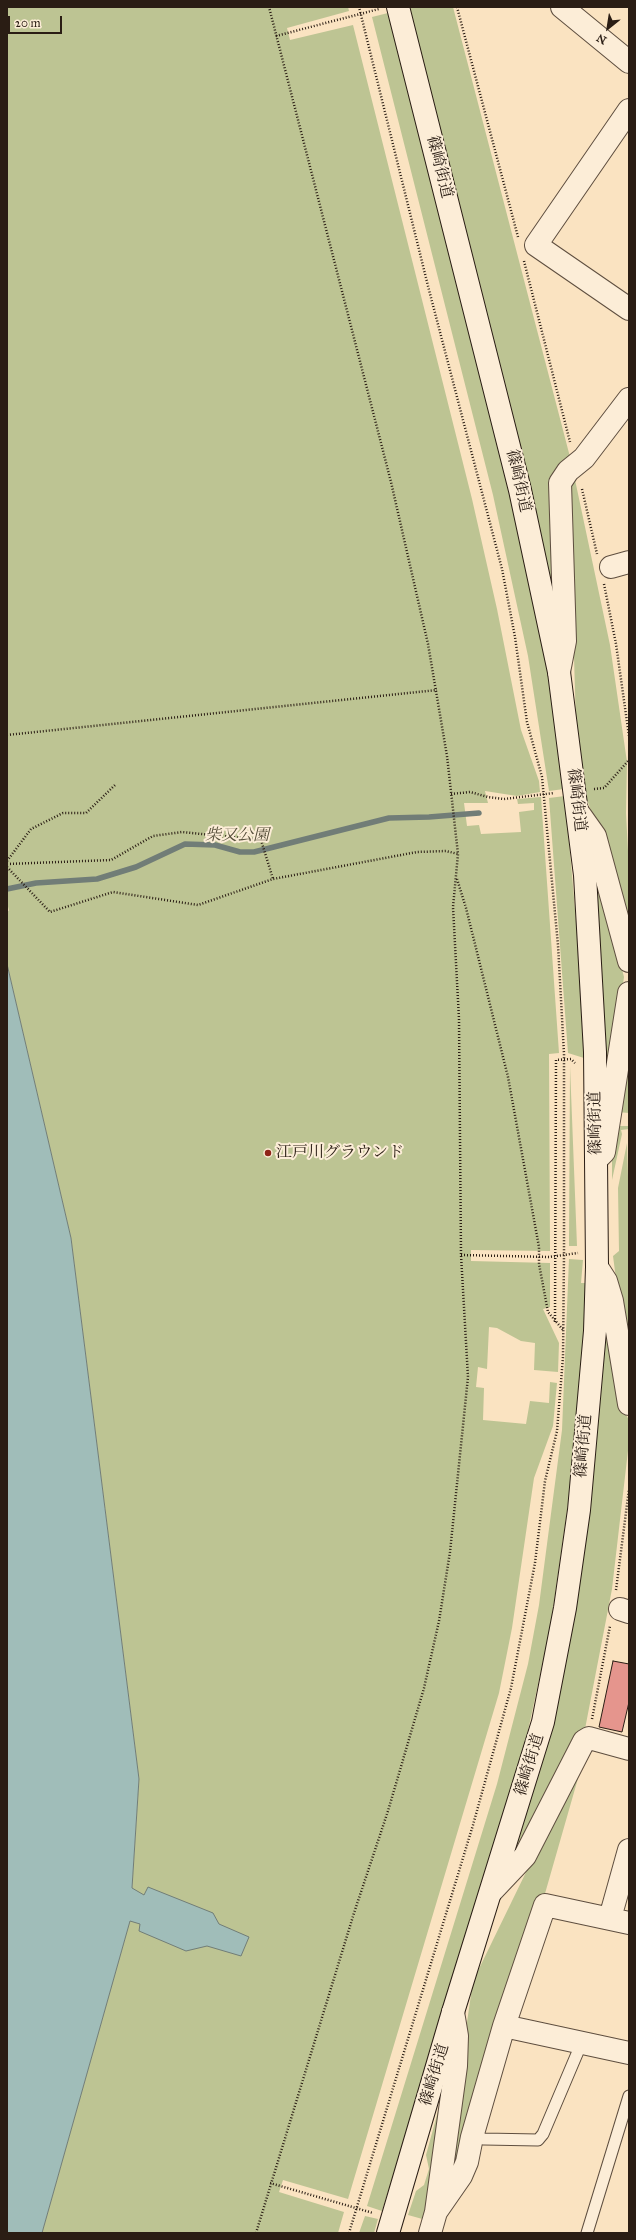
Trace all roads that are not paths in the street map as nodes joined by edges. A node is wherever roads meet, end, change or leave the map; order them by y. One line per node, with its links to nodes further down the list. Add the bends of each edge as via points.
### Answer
1 (398, 7): 7 (main road, 篠崎街道, via 520,490)
2 (562, 7): 3 (main road)
3 (629, 62)
4 (629, 110): 5 (main road, via 536,245)
5 (629, 309)
6 (629, 399): 7 (main road, via 584,458 568,471 560,483 565,641)
7 (559, 672): 8 (main road, 篠崎街道)
8 (578, 812): 9 (main road, via 595,836); 11 (main road, 篠崎街道, via 585,875 594,1037)
9 (629, 960)
10 (629, 993): 11 (main road, via 604,1152)
11 (597, 1159): 12 (main road, 篠崎街道)
12 (597, 1267): 13 (main road, via 606,1281 612,1302); 16 (main road, 篠崎街道, via 579,1510 565,1608 543,1722)
13 (629, 1404)
14 (629, 1749): 16 (main road, via 589,1738 584,1741 525,1856)
15 (629, 1850): 17 (main road)
16 (491, 1892): 18 (main road, 篠崎街道)
17 (619, 1921): 19 (main road, via 545,1905)
18 (453, 2012): 24 (main road, via 457,2036 456,2066); 25 (main road, 篠崎街道)
19 (504, 2026): 20 (main road); 23 (main road)
20 (582, 2042): 21 (main road); 23 (lane, via 543,2134 538,2140)
21 (629, 2053)
22 (629, 2096): 26 (lane)
23 (472, 2137): 24 (main road, via 467,2162)
24 (437, 2227)
25 (388, 2233)
26 (587, 2233)

